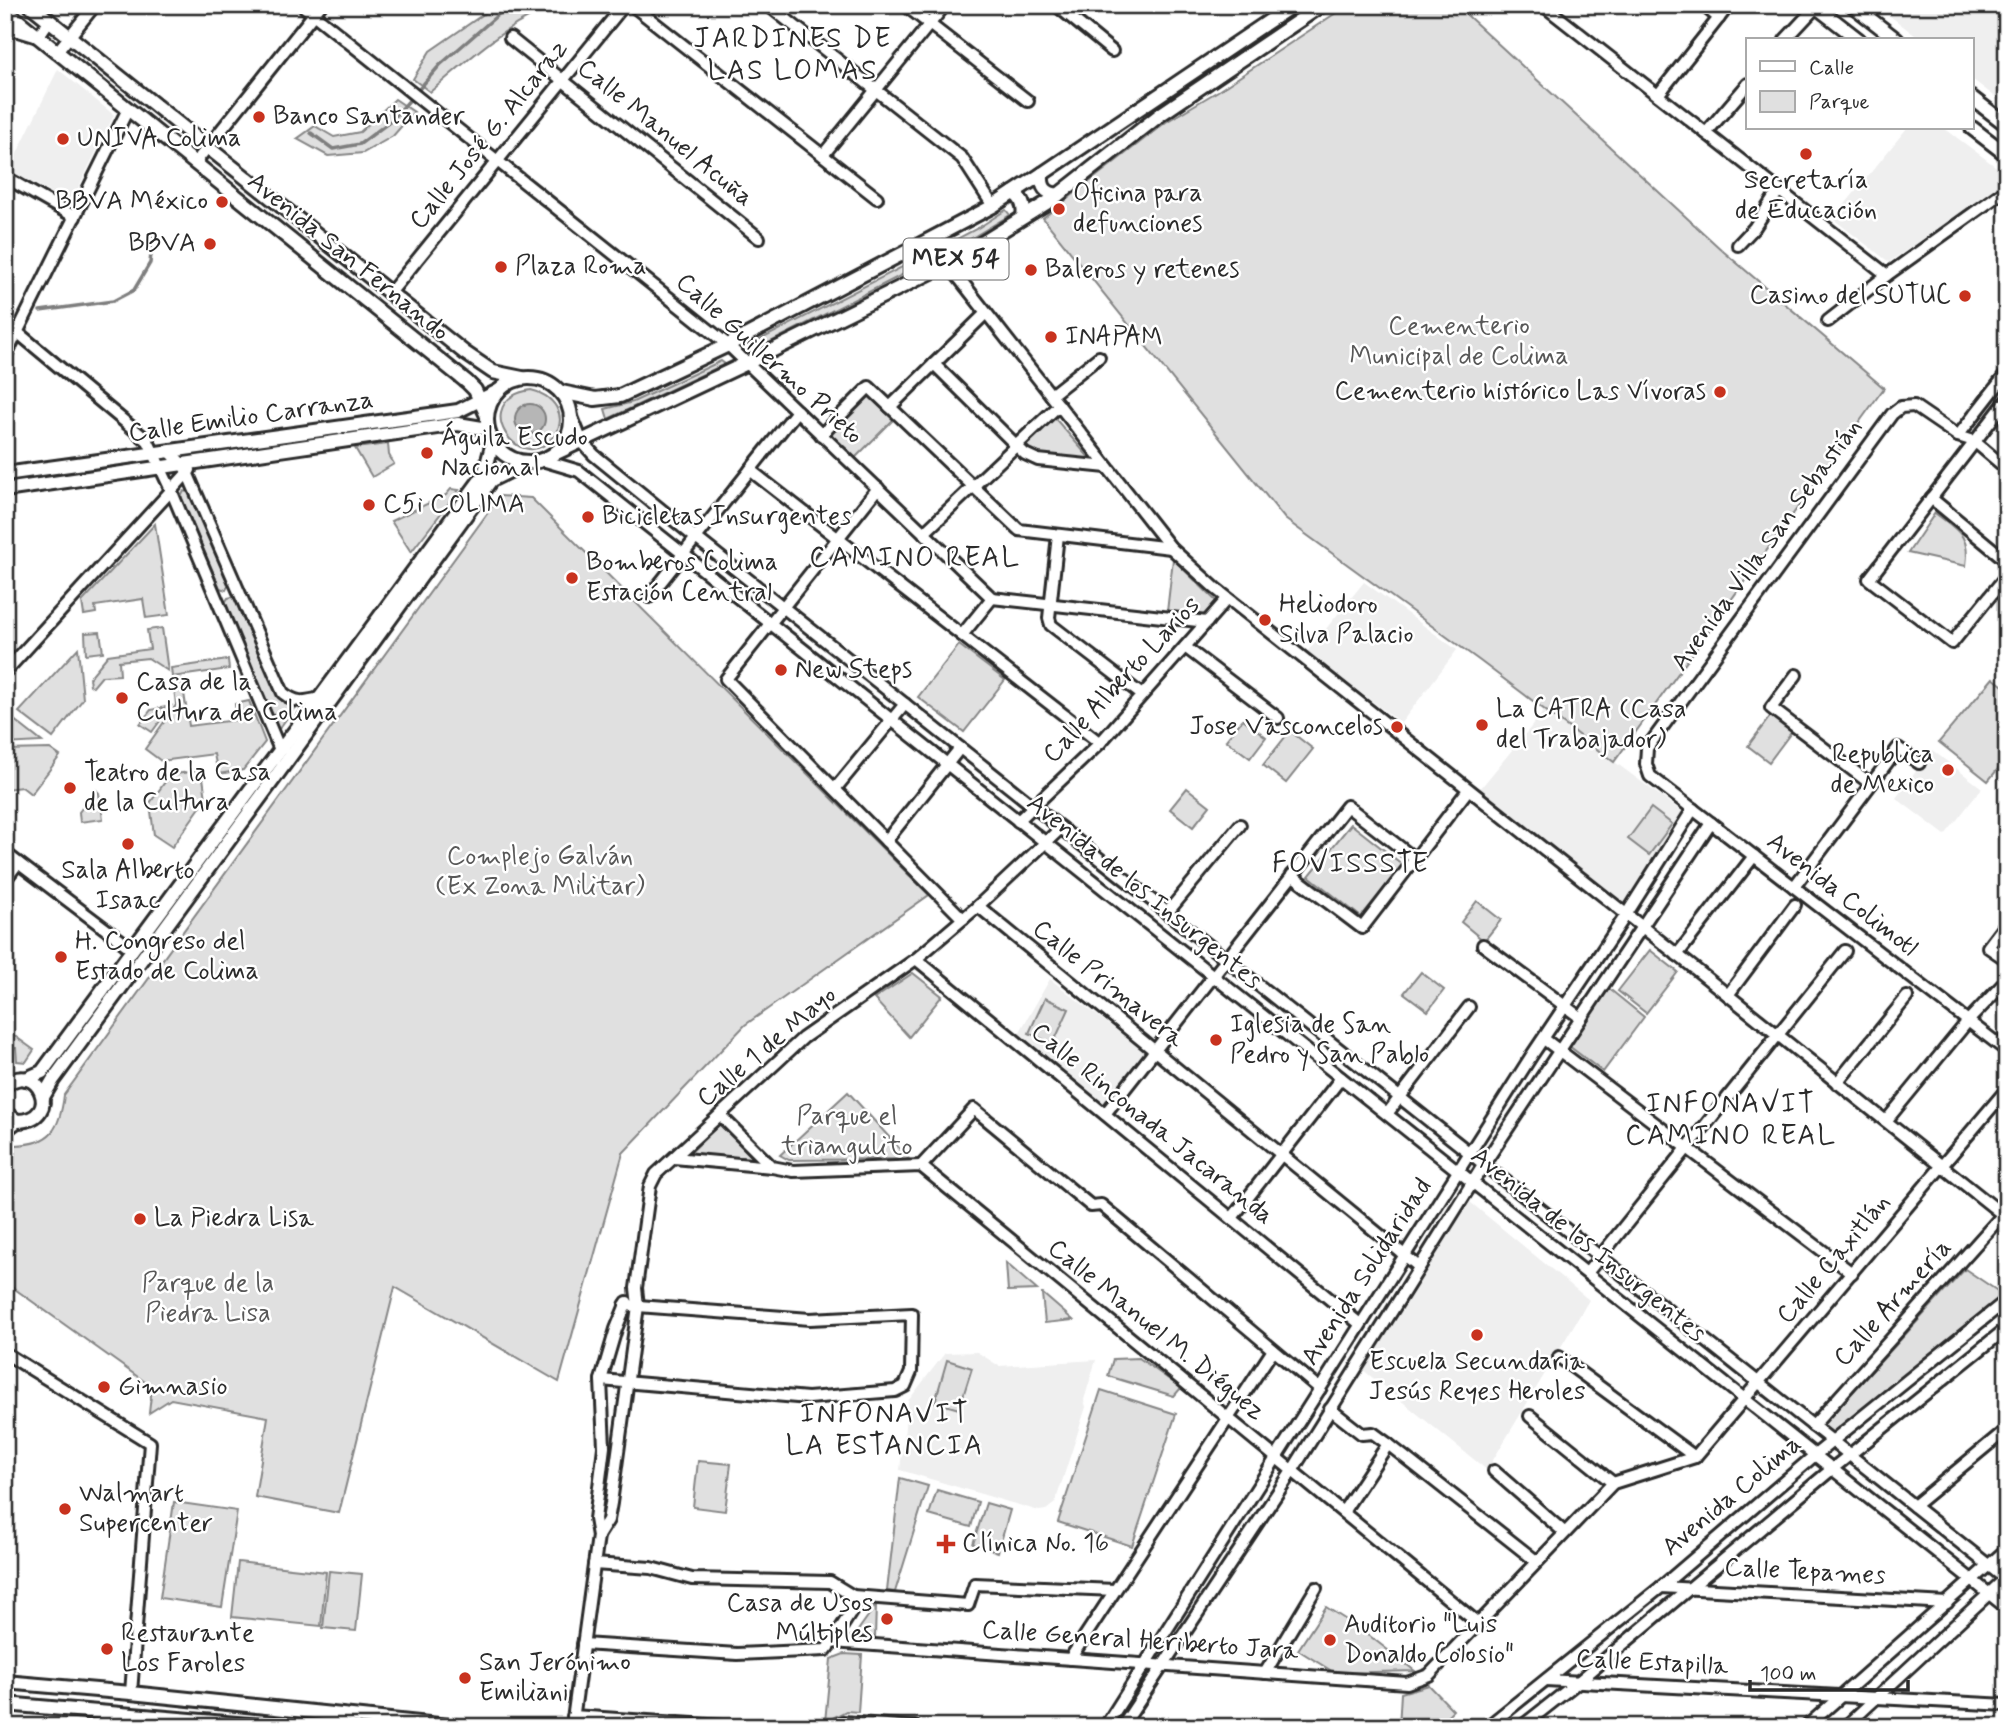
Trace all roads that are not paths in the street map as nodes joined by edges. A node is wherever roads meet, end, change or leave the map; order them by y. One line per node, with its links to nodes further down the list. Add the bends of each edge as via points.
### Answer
1 (30, 5): 20 (main road, Avenida San Fernando)
2 (94, 5): 24 (street)
3 (302, 5): 18 (street, Calle Guillermo Prieto)
4 (624, 5): 31 (street, Calle José G. Alcaraz)
5 (632, 5): 42 (street)
6 (768, 5): 33 (street)
7 (905, 5): 21 (street)
8 (945, 5): 21 (street)
9 (1293, 5): 46 (main road, MEX 54)
10 (1322, 5): 51 (main road, MEX 54, via 1161,114)
11 (1543, 5): 34 (street)
12 (1703, 5): 19 (street)
13 (1729, 5): 19 (street)
14 (1852, 5): 28 (main road)
15 (1059, 6): 29 (street)
16 (1815, 6): 26 (street); 27 (main road)
17 (5, 10): 23 (main road, Avenida San Fernando)
18 (317, 10): 41 (street); 44 (street, Calle Guillermo Prieto, via 405,89)
19 (1719, 18): 34 (street)
20 (50, 21): 23 (street); 24 (main road, Avenida San Fernando)
21 (929, 24): 33 (street); 36 (street)
22 (5, 27): 23 (street)
23 (38, 37): 30 (main road, Avenida San Fernando)
24 (69, 37): 30 (street); 41 (main road, Avenida San Fernando)
25 (510, 38): 31 (street, Calle Manuel Acuña)
26 (1787, 38)
27 (1856, 38)
28 (1894, 38)
29 (1112, 51)
30 (57, 52): 37 (main road, Avenida San Fernando)
31 (564, 81): 44 (street, Calle José G. Alcaraz); 56 (street, Calle Manuel Acuña)
32 (1746, 86): 40 (street)
33 (877, 89): 42 (street); 53 (street, via 962,158)
34 (1658, 95): 40 (street)
35 (1974, 100): 38 (main road)
36 (1028, 101)
37 (128, 109): 45 (main road, Avenida San Fernando); 54 (street)
38 (2007, 125)
39 (1974, 130): 43 (main road)
40 (1706, 133): 49 (street)
41 (207, 147): 45 (street); 58 (main road, Avenida San Fernando)
42 (823, 155): 52 (street)
43 (2007, 155)
44 (496, 161): 62 (street, Calle José G. Alcaraz); 67 (street, Calle Guillermo Prieto)
45 (195, 163): 59 (main road, Avenida San Fernando)
46 (1041, 174): 50 (main road, MEX 54); 51 (main road, via 1044,190)
47 (5, 177): 54 (street)
48 (2007, 189): 61 (street)
49 (1779, 190): 57 (street); 61 (street)
50 (1013, 193): 53 (main road, MEX 54); 55 (main road, via 1023,203)
51 (1058, 195): 55 (main road, MEX 54)
52 (877, 198)
53 (993, 206): 67 (main road, MEX 54)
54 (75, 217): 66 (street)
55 (1023, 217): 60 (main road, MEX 54)
56 (759, 238)
57 (1738, 245)
58 (332, 247): 59 (main road); 62 (main road, Avenida San Fernando)
59 (320, 264): 78 (main road, Avenida San Fernando, via 467,382)
60 (948, 264): 63 (street); 70 (main road, MEX 54)
61 (1887, 275): 64 (street)
62 (390, 293): 73 (main road, Avenida San Fernando, via 482,365)
63 (986, 313): 71 (street); 76 (street)
64 (1828, 321)
65 (5, 322): 66 (street)
66 (19, 333): 68 (street); 91 (street, via 148,441)
67 (728, 345): 70 (street, Calle Guillermo Prieto); 75 (main road, MEX 54, via 620,396 595,399)
68 (5, 357)
69 (1099, 357): 76 (street)
70 (747, 363): 81 (street, Calle Guillermo Prieto); 88 (main road, MEX 54)
71 (934, 364): 80 (street); 89 (street)
72 (2007, 373): 85 (street)
73 (522, 378): 74 (main road); 75 (main road, via 550,383)
74 (498, 391): 78 (main road, Calle Emilio Carranza); 83 (main road)
75 (561, 392): 82 (main road)
76 (1051, 395): 79 (street)
77 (2007, 400): 86 (street)
78 (480, 401): 83 (main road, Avenida San Fernando); 90 (main road, Calle Emilio Carranza, via 458,411)
79 (1059, 405): 89 (street); 96 (street)
80 (890, 407): 84 (street, via 869,387); 101 (street)
81 (797, 411): 84 (street, Calle Guillermo Prieto); 99 (street)
82 (572, 417): 88 (street, Avenida de los Insurgentes); 92 (main road, via 564,444)
83 (487, 423): 87 (main road); 95 (main road, Calle Emilio Carranza)
84 (821, 435): 102 (street, Calle Guillermo Prieto)
85 (1958, 436): 86 (street); 137 (street, Avenida Villa San Sebastián, via 1914,406 1901,407 1892,414 1647,748)
86 (1974, 441): 98 (street); 105 (street)
87 (493, 442): 94 (main road, via 502,453); 128 (main road, via 484,475)
88 (582, 442): 92 (main road, MEX 54); 108 (street, Avenida de los Insurgentes)
89 (1015, 446): 96 (street, via 1038,460); 101 (street)
90 (170, 452): 91 (main road, Calle Emilio Carranza); 95 (street)
91 (155, 454): 97 (street); 100 (main road, Calle Emilio Carranza)
92 (554, 454): 93 (main road)
93 (542, 460): 94 (main road); 111 (street, Avenida de los Insurgentes, via 579,471)
94 (528, 462): 188 (main road, via 491,480)
95 (189, 467): 97 (main road, Calle Emilio Carranza); 104 (street); 114 (street)
96 (1107, 467): 110 (street)
97 (161, 468): 103 (main road, Calle Emilio Carranza); 104 (street)
98 (2007, 469)
99 (750, 470): 108 (street); 109 (street)
100 (5, 474)
101 (972, 487): 106 (street); 107 (street, via 1019,530)
102 (878, 488): 106 (street, Calle Guillermo Prieto); 109 (street)
103 (5, 490)
104 (171, 490): 116 (street); 125 (street)
105 (1931, 498): 112 (street); 113 (street, via 1869,579 1952,643)
106 (924, 533): 117 (street, Calle Guillermo Prieto)
107 (1058, 535): 110 (street); 119 (street)
108 (696, 538): 111 (street); 120 (street, Avenida de los Insurgentes)
109 (838, 538): 120 (street); 123 (street)
110 (1171, 548): 118 (street)
111 (683, 554): 115 (street); 122 (street, Avenida de los Insurgentes)
112 (2007, 561)
113 (2007, 575)
114 (237, 589): 116 (street); 128 (street, via 283,693 293,701)
115 (649, 597)
116 (216, 598): 134 (street)
117 (992, 598): 119 (street); 123 (street)
118 (1227, 599): 121 (street, Calle Alberto Larios); 140 (street)
119 (1050, 604): 121 (street); 127 (street, via 1051,625)
120 (783, 607): 122 (street); 129 (street, Avenida de los Insurgentes)
121 (1208, 622): 124 (street, Calle Alberto Larios)
122 (770, 623): 131 (street, Avenida de los Insurgentes); 139 (street, via 726,679)
123 (961, 635): 132 (street)
124 (1185, 646): 127 (street, Calle Alberto Larios); 130 (street)
125 (5, 672)
126 (1796, 675): 138 (street, via 1771,708)
127 (1142, 695): 132 (street, Calle Alberto Larios)
128 (320, 698): 134 (main road)
129 (905, 704): 131 (street); 133 (street, Avenida de los Insurgentes)
130 (1278, 718)
131 (892, 720): 136 (street, Avenida de los Insurgentes); 139 (street)
132 (1100, 743): 141 (street, Calle Alberto Larios)
133 (960, 748): 136 (street); 141 (street, Avenida de los Insurgentes)
134 (280, 750): 164 (main road)
135 (1919, 763): 138 (street, via 1898,748)
136 (947, 764): 143 (street, Avenida de los Insurgentes); 147 (street)
137 (1650, 776): 142 (street, Avenida Colimotl)
138 (1871, 784): 155 (street)
139 (835, 789): 147 (street)
140 (1468, 790): 151 (street); 159 (street)
141 (1034, 806): 143 (street, Calle Alberto Larios); 146 (street, Avenida de los Insurgentes)
142 (1693, 809): 144 (street, Avenida Colimotl); 159 (street, Avenida Solidaridad)
143 (1018, 821): 148 (street, Avenida de los Insurgentes)
144 (1712, 823): 150 (street, Avenida Colimotl); 162 (street, Avenida Solidaridad)
145 (1240, 825): 158 (street)
146 (1061, 828): 148 (street, Calle 1 de Mayo); 158 (street, Avenida de los Insurgentes)
147 (886, 841): 160 (street)
148 (1046, 843): 157 (street, Calle 1 de Mayo); 170 (street, Avenida de los Insurgentes)
149 (5, 853): 152 (street)
150 (1754, 856): 155 (street, Avenida Colimotl); 166 (street)
151 (1415, 859): 153 (street, via 1346,806); 153 (street, via 1362,928)
152 (18, 863): 154 (street); 164 (street)
153 (1292, 875): 168 (street)
154 (5, 880)
155 (1794, 887): 177 (street, Avenida Colimotl)
156 (1795, 905): 172 (street)
157 (978, 906): 160 (street, Calle 1 de Mayo); 181 (street, Calle Primavera)
158 (1167, 913): 168 (street, Avenida de los Insurgentes)
159 (1626, 915): 162 (street); 174 (street, Avenida Solidaridad)
160 (963, 919): 167 (street, Calle 1 de Mayo)
161 (2007, 922): 169 (street, via 1988,947)
162 (1641, 927): 166 (street); 176 (street, Avenida Solidaridad)
163 (1483, 945): 174 (street)
164 (132, 949): 184 (main road, via 42,1072)
165 (1845, 951): 178 (street)
166 (1677, 955): 172 (street)
167 (916, 959): 191 (street, Calle Rinconada Jacaranda); 193 (street, Calle 1 de Mayo, via 803,1038)
168 (1226, 960): 170 (street); 189 (street, Avenida de los Insurgentes)
169 (2007, 960)
170 (1213, 976): 181 (street); 183 (street, Avenida de los Insurgentes)
171 (2007, 980): 177 (street)
172 (1728, 995): 178 (street)
173 (1907, 996): 185 (street)
174 (1565, 1006): 176 (street); 179 (street, Avenida Solidaridad)
175 (1469, 1007): 189 (street)
176 (1581, 1018): 180 (street, Avenida Solidaridad)
177 (1968, 1021): 182 (street, Avenida Colimotl); 195 (street)
178 (1778, 1035): 185 (street); 197 (street)
179 (1544, 1039): 180 (street); 198 (street, Avenida Solidaridad)
180 (1558, 1050): 197 (street); 201 (street, Avenida Solidaridad)
181 (1154, 1051): 191 (street); 199 (street, Calle Primavera)
182 (2007, 1051)
183 (1341, 1078): 192 (street, Avenida de los Insurgentes); 199 (street)
184 (26, 1079): 186 (main road); 188 (main road, via 37,1085)
185 (1837, 1083): 195 (street)
186 (5, 1086)
187 (2007, 1089): 203 (street, Calle Caxitlán)
188 (43, 1097): 194 (main road, via 36,1115)
189 (1400, 1097): 192 (street); 198 (street, Avenida de los Insurgentes)
190 (5, 1113): 194 (main road)
191 (1105, 1114): 208 (street, Calle Rinconada Jacaranda)
192 (1387, 1114): 205 (street, Avenida de los Insurgentes)
193 (720, 1115): 200 (street, Calle 1 de Mayo); 204 (street)
194 (17, 1121): 196 (main road)
195 (1886, 1121): 203 (street)
196 (5, 1130)
197 (1687, 1148): 210 (street); 213 (street)
198 (1470, 1153): 201 (street, Avenida de los Insurgentes); 205 (street, Avenida Solidaridad)
199 (1280, 1154): 208 (street); 209 (street, Calle Primavera)
200 (674, 1158): 204 (street); 214 (street, Calle 1 de Mayo, via 650,1186)
201 (1484, 1164): 206 (street, Avenida Solidaridad); 210 (street, Avenida de los Insurgentes)
202 (921, 1166): 204 (street, via 793,1171); 220 (street, via 974,1109 1091,1206 1101,1205); 230 (street, Calle Manuel M. Diéguez)
203 (1942, 1166): 207 (street); 213 (street, Calle Caxitlán)
204 (772, 1167)
205 (1459, 1172): 206 (street, Avenida de los Insurgentes); 209 (street, Avenida Solidaridad)
206 (1472, 1182): 211 (street, Avenida Solidaridad); 212 (street, Avenida de los Insurgentes)
207 (2005, 1214): 231 (street, Calle Armería)
208 (1232, 1218): 218 (street, Calle Rinconada Jacaranda)
209 (1405, 1256): 211 (street, Calle Primavera); 218 (street, Avenida Solidaridad)
210 (1600, 1257): 212 (street); 225 (street, Avenida de los Insurgentes)
211 (1419, 1267): 228 (street, Avenida Solidaridad)
212 (1587, 1273): 227 (street, Avenida de los Insurgentes)
213 (1852, 1273): 225 (street, Calle Caxitlán)
214 (636, 1288): 216 (street, Calle 1 de Mayo); 217 (street, Calle 1 de Mayo)
215 (2007, 1300): 233 (street, Avenida Colima)
216 (625, 1305): 217 (street); 223 (street, Calle 1 de Mayo)
217 (638, 1306): 224 (street, Calle 1 de Mayo); 224 (street, via 810,1319 912,1314 911,1372 905,1386 895,1391 808,1398)
218 (1360, 1324): 226 (street, Avenida Solidaridad)
219 (2007, 1328): 236 (street, Avenida Colima)
220 (1272, 1350): 226 (street); 230 (street)
221 (5, 1353): 271 (street, via 150,1443)
222 (1559, 1357): 237 (street)
223 (601, 1380): 224 (street); 246 (street, Calle 1 de Mayo, via 604,1447 595,1519)
224 (628, 1382): 246 (street, Calle 1 de Mayo, via 608,1520)
225 (1759, 1383): 227 (street, Calle Caxitlán); 231 (street, Avenida de los Insurgentes)
226 (1320, 1389): 238 (street, Avenida Solidaridad)
227 (1745, 1400): 235 (street, Avenida de los Insurgentes); 237 (street, Calle Caxitlán)
228 (1330, 1409): 234 (street, via 1362,1434 1373,1433); 240 (street, Avenida Solidaridad)
229 (1530, 1416): 242 (street)
230 (1228, 1418): 238 (street, Calle Manuel M. Diéguez); 256 (street)
231 (1813, 1426): 233 (street, Avenida de los Insurgentes)
232 (2007, 1429): 243 (street)
233 (1832, 1441): 235 (street, Avenida Colima); 236 (street, Avenida de los Insurgentes)
234 (1388, 1444): 244 (street); 248 (street)
235 (1815, 1455): 239 (street, Avenida de los Insurgentes); 253 (street, Avenida Colima)
236 (1850, 1455): 239 (street, Avenida Colima); 243 (street, Avenida de los Insurgentes)
237 (1695, 1457): 242 (street, Calle General Heriberto Jara)
238 (1276, 1458): 240 (street, Calle Manuel M. Diéguez); 265 (street, Avenida Solidaridad)
239 (1832, 1469): 252 (street, Avenida de los Insurgentes); 255 (street, Avenida Colima)
240 (1292, 1471): 244 (street, Calle Manuel M. Diéguez); 266 (street, Avenida Solidaridad)
241 (1494, 1471): 245 (street)
242 (1613, 1483): 245 (street, Calle General Heriberto Jara)
243 (1914, 1506): 250 (street, Avenida de los Insurgentes)
244 (1343, 1513): 261 (street, Calle Manuel M. Diéguez)
245 (1564, 1532): 248 (street, Calle General Heriberto Jara)
246 (598, 1536): 249 (street, Calle 1 de Mayo)
247 (2007, 1549): 250 (street)
248 (1536, 1561): 261 (street, Calle General Heriberto Jara)
249 (594, 1564): 258 (street, via 651,1568 692,1579 830,1582); 263 (street, Calle 1 de Mayo)
250 (1988, 1566): 251 (street, Avenida de los Insurgentes); 252 (street)
251 (2006, 1579): 257 (street)
252 (1972, 1581): 257 (street, Avenida de los Insurgentes); 259 (street)
253 (1661, 1587): 255 (street, Calle Tepames); 268 (street, Avenida Colima)
254 (1316, 1588): 267 (street)
255 (1689, 1588): 259 (street, Calle Tepames); 270 (street, Avenida Colima)
256 (1115, 1590): 258 (street, via 975,1584 968,1605); 264 (street)
257 (1990, 1594): 260 (street, Avenida de los Insurgentes); 273 (street)
258 (853, 1596): 262 (street, via 855,1606)
259 (1947, 1603): 272 (street)
260 (2007, 1608)
261 (1479, 1625): 267 (street, Calle General Heriberto Jara, via 1429,1675 1407,1683)
262 (832, 1642): 263 (street, Calle General Heriberto Jara, via 826,1650 737,1654); 264 (street, Calle General Heriberto Jara)
263 (583, 1644): 277 (street, Calle 1 de Mayo)
264 (1070, 1659): 265 (street, Calle General Heriberto Jara)
265 (1146, 1664): 266 (street, Calle General Heriberto Jara); 284 (street, Avenida Solidaridad)
266 (1162, 1665): 267 (street, Calle General Heriberto Jara); 285 (street, Avenida Solidaridad)
267 (1265, 1673)
268 (1546, 1680): 270 (street, Calle Estapilla); 286 (street, Avenida Colima)
269 (5, 1682): 271 (main road)
270 (1578, 1682): 272 (street, Calle Estapilla); 287 (street, Avenida Colima)
271 (131, 1693): 280 (main road)
272 (1840, 1696): 273 (street, Calle Estapilla); 288 (street)
273 (1876, 1698): 275 (street, Calle Estapilla); 289 (street)
274 (5, 1704): 276 (main road)
275 (2007, 1705)
276 (112, 1713): 278 (street); 279 (main road)
277 (572, 1721): 281 (street)
278 (103, 1727)
279 (273, 1727)
280 (458, 1727)
281 (738, 1727)
282 (834, 1727): 283 (street, via 843,1722)
283 (915, 1727)
284 (1105, 1727)
285 (1122, 1727)
286 (1487, 1727)
287 (1521, 1727)
288 (1806, 1727)
289 (1845, 1727)

